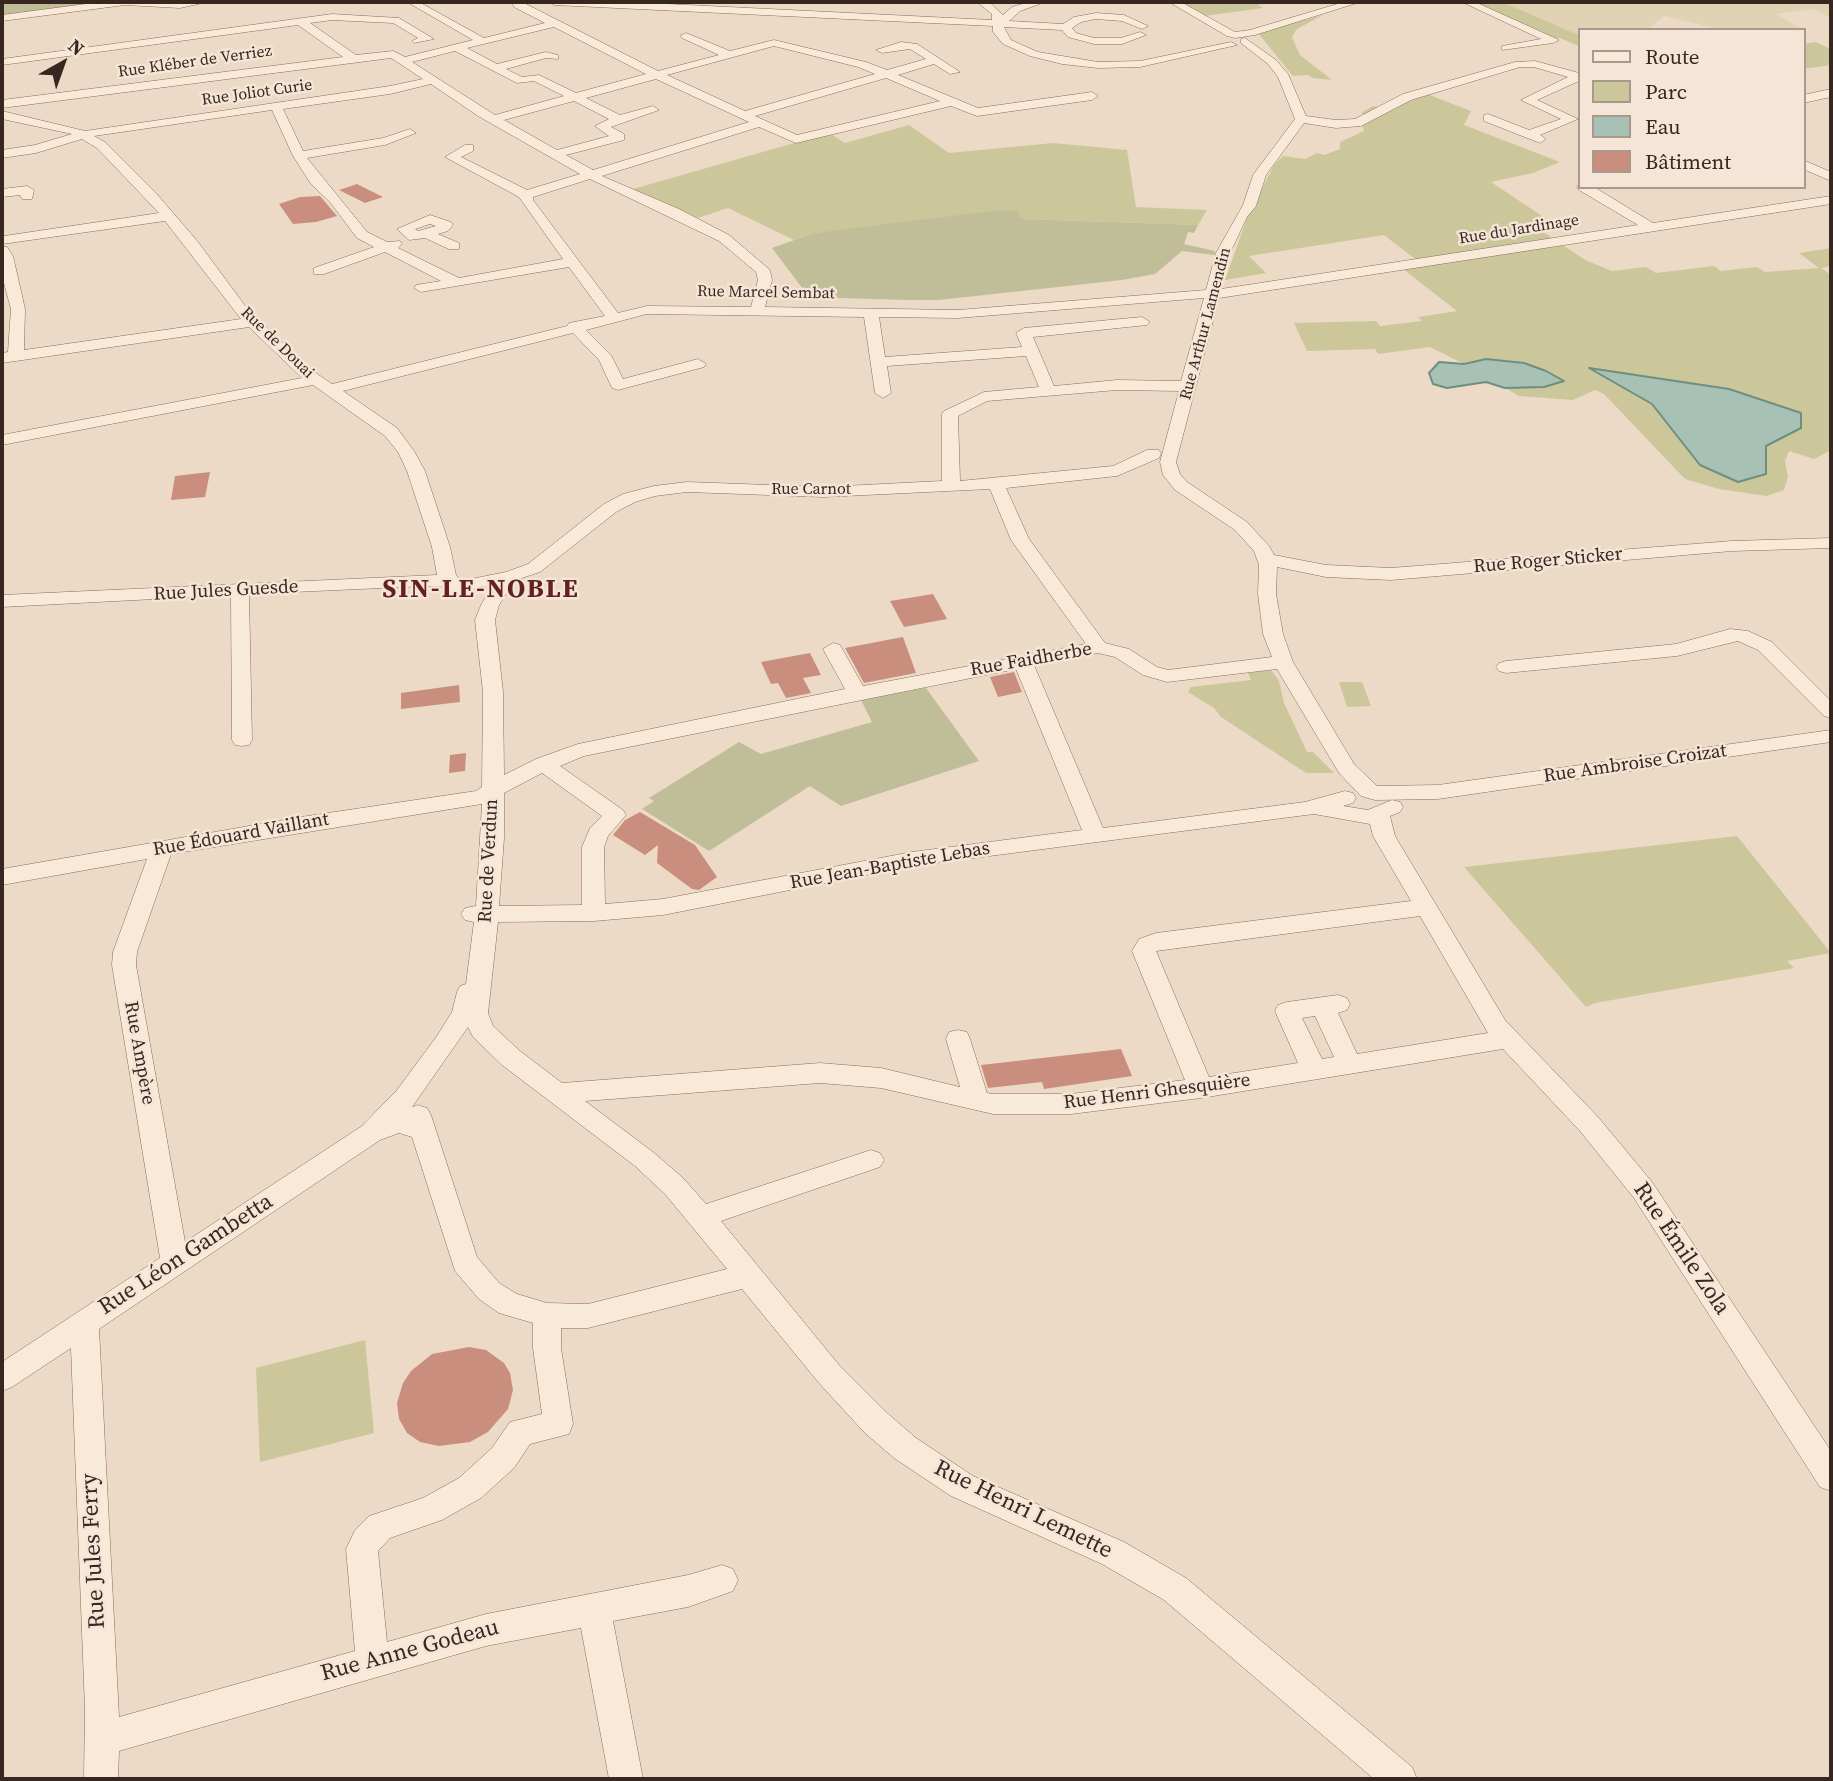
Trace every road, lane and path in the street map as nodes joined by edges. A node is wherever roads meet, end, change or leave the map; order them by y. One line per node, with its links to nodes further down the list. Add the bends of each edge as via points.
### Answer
1 (124, 2): 2 (street); 17 (street)
2 (202, 2)
3 (412, 2): 28 (street)
4 (517, 2): 22 (street)
5 (554, 2): 6 (street)
6 (584, 2): 12 (street)
7 (845, 2): 16 (street)
8 (982, 2): 23 (street, via 998,13)
9 (1040, 2): 23 (street, via 1016,9)
10 (1355, 2): 26 (street)
11 (1467, 2): 31 (street, via 1553,40)
12 (624, 3): 14 (street)
13 (1168, 3): 21 (street)
14 (663, 4): 15 (street); 18 (street, via 660,11)
15 (739, 5): 16 (street); 19 (street, via 730,14)
16 (808, 12): 23 (street)
17 (2, 18)
18 (677, 19)
19 (694, 20)
20 (299, 22): 27 (street, via 336,17 392,19 428,39); 36 (street); 39 (street)
21 (1206, 22): 26 (street); 29 (street, via 1213,29)
22 (554, 24): 28 (street); 43 (street)
23 (998, 24): 24 (street); 35 (street, via 1007,42)
24 (1065, 27): 24 (street, via 1077,19 1096,16 1124,18 1141,30 1122,41 1094,41 1072,35)
25 (687, 36): 33 (street)
26 (1237, 40): 29 (street); 59 (street, via 1276,66)
27 (418, 41)
28 (482, 41): 30 (street)
29 (1214, 43): 35 (street, via 1126,65)
30 (457, 48): 37 (street); 41 (street)
31 (1506, 48)
32 (883, 50): 38 (street, via 910,45)
33 (729, 55): 43 (street); 44 (street, via 774,43)
34 (554, 57): 40 (street)
35 (1045, 57): 52 (street, via 1041,62 1092,96 980,113)
36 (352, 58): 37 (street, Rue Kléber de Verriez, via 393,54); 55 (street, Rue Kléber de Verriez)
37 (405, 60): 48 (street)
38 (936, 60): 42 (street); 44 (street)
39 (2, 62)
40 (510, 64): 41 (street); 46 (street)
41 (496, 68): 46 (street, via 519,87)
42 (954, 72)
43 (658, 74): 50 (street); 56 (street)
44 (887, 74): 52 (street); 56 (street)
45 (1577, 76): 59 (street, via 1519,64 1407,97 1357,123)
46 (536, 77): 50 (street)
47 (1577, 78): 57 (street, via 1527,100 1572,119 1534,137)
48 (434, 80): 53 (street, Rue Joliot Curie); 60 (street)
49 (1831, 93): 51 (street)
50 (576, 97): 58 (street); 60 (street, via 541,106 551,111)
51 (1805, 99)
52 (951, 102): 61 (street, via 796,139)
53 (276, 106): 63 (street, Rue Joliot Curie); 67 (street)
54 (653, 110): 58 (street)
55 (2, 111): 63 (street, Rue de Douai)
56 (744, 115): 61 (street)
57 (1488, 118)
58 (619, 119): 66 (street, via 601,126 620,137)
59 (1301, 119): 86 (street, Rue Arthur Lamendin, via 1256,184 1223,253)
60 (498, 121): 66 (street)
61 (760, 123): 69 (street)
62 (410, 133): 67 (street)
63 (80, 136): 65 (street, Rue Joliot Curie); 76 (street, Rue de Douai, via 114,158)
64 (469, 148): 74 (street, via 451,157)
65 (2, 154)
66 (556, 155): 69 (street)
67 (299, 156): 79 (street, via 359,232)
68 (1805, 165): 70 (street)
69 (591, 175): 74 (street); 89 (street, via 719,235 761,267 765,276)
70 (1831, 177)
71 (1587, 189): 77 (street)
72 (2, 193): 73 (street, via 27,190)
73 (27, 196)
74 (526, 198): 82 (street)
75 (1831, 200): 77 (street, Rue du Jardinage)
76 (169, 216): 80 (street); 92 (street, Rue de Douai)
77 (1650, 227): 86 (street, Rue du Jardinage)
78 (419, 236): 81 (street)
79 (392, 245): 83 (street); 84 (street)
80 (3, 246): 87 (street)
81 (454, 246)
82 (573, 262): 84 (street); 91 (street)
83 (319, 271)
84 (457, 283): 85 (street)
85 (421, 288)
86 (1212, 293): 88 (street, Rue Marcel Sembat); 101 (street, Rue Arthur Lamendin)
87 (10, 306): 97 (street)
88 (1014, 309): 90 (street, Rue Marcel Sembat); 95 (street)
89 (757, 311): 90 (street, Rue Marcel Sembat); 91 (street, Rue Marcel Sembat, via 664,309)
90 (870, 313): 98 (street)
91 (613, 316): 94 (street, Rue Marcel Sembat)
92 (252, 322): 97 (street); 100 (street, Rue de Douai)
93 (1142, 322): 95 (street)
94 (574, 326): 99 (street, via 606,358 618,385); 102 (street, Rue Marcel Sembat)
95 (1024, 333): 96 (street)
96 (1032, 351): 98 (street); 103 (street)
97 (9, 357)
98 (877, 362): 104 (street)
99 (698, 365)
100 (315, 380): 102 (street, Rue de Douai); 106 (street)
101 (1190, 386): 103 (street, via 1122,384); 105 (street, Rue Arthur Lamendin)
102 (329, 390): 116 (street, Rue de Douai, via 382,425 406,451)
103 (1048, 390): 111 (street, via 988,395 952,411)
104 (883, 393)
105 (1176, 424): 107 (street); 112 (street, via 1168,462)
106 (2, 440)
107 (1153, 454): 108 (street, Rue Carnot); 109 (street, via 1147,467)
108 (1116, 471): 109 (street); 110 (street, Rue Carnot)
109 (1152, 476): 112 (street); 113 (street)
110 (996, 484): 111 (street, Rue Carnot); 121 (street, via 1020,540)
111 (951, 486): 117 (street, Rue Carnot, via 824,492 687,487 654,491 610,508 534,568)
112 (1181, 486): 113 (street)
113 (1203, 502): 115 (street, via 1247,531)
114 (1831, 543): 115 (street, Rue Roger Sticker, via 1732,546 1391,574 1326,571)
115 (1267, 559): 124 (street, Rue Émile Zola, via 1273,634)
116 (446, 563): 117 (street, via 456,576); 118 (street, Rue de Douai)
117 (489, 585): 118 (street, Rue Carnot, via 480,601); 132 (street, Rue de Verdun, via 485,620 493,692)
118 (459, 590): 119 (street, Rue Jules Guesde, via 427,580); 132 (street, Rue de Verdun, via 477,641)
119 (240, 591): 120 (street, Rue Jules Guesde); 129 (street)
120 (2, 601)
121 (1098, 648): 123 (street, Rue Faidherbe); 124 (street, Rue Faidherbe, via 1122,653 1167,676)
122 (833, 649): 126 (street)
123 (1023, 662): 126 (street, Rue Faidherbe); 134 (street)
124 (1283, 662): 133 (street, Rue Émile Zola, via 1338,755 1346,779)
125 (1506, 667): 127 (street, via 1677,650 1741,635 1765,646)
126 (857, 693): 130 (street, Rue Faidherbe, via 590,748)
127 (1831, 712)
128 (1831, 736): 131 (street, Rue Ambroise Croizat)
129 (242, 740)
130 (543, 764): 132 (street, Rue Faidherbe); 138 (street, via 615,815 598,833 593,847)
131 (1438, 792): 133 (street, Rue Ambroise Croizat)
132 (487, 793): 135 (street, Rue Édouard Vaillant); 139 (street, Rue de Verdun)
133 (1365, 802): 134 (street, Rue Jean-Baptiste Lebas, via 1332,810 1306,809); 137 (street, Rue Émile Zola)
134 (1095, 835): 138 (street, Rue Jean-Baptiste Lebas, via 912,859 672,906)
135 (162, 848): 136 (street, Rue Édouard Vaillant); 155 (street, Rue Ampère, via 124,965)
136 (2, 877)
137 (1428, 907): 142 (street, Rue Émile Zola); 148 (street, via 1147,945 1144,951)
138 (594, 913): 139 (street, Rue Jean-Baptiste Lebas)
139 (480, 914): 140 (street, Rue de Verdun); 143 (street, Rue de Verdun, via 476,1013 482,1031)
140 (464, 1013): 144 (street, Rue Léon Gambetta)
141 (958, 1039): 150 (street)
142 (1507, 1039): 145 (street, Rue Henri Ghesquière); 160 (street, Rue Émile Zola, via 1589,1124 1643,1190)
143 (497, 1047): 144 (street, via 473,1041); 149 (street, Rue de Verdun)
144 (439, 1052): 147 (street, Rue Léon Gambetta)
145 (1350, 1064): 146 (street, Rue Henri Ghesquière); 146 (street, via 1330,1005 1287,1011)
146 (1314, 1070): 148 (street, Rue Henri Ghesquière)
147 (418, 1082): 151 (street, via 415,1098); 152 (street, Rue Léon Gambetta)
148 (1201, 1088): 150 (street, Rue Henri Ghesquière, via 1096,1102 1016,1105)
149 (556, 1093): 150 (street, Rue Henri Ghesquière, via 820,1073 881,1078); 154 (street, Rue Henri Lemette, via 644,1159)
150 (977, 1101)
151 (422, 1129): 152 (street, Rue Léon Gambetta, via 398,1123); 157 (street, via 470,1272 498,1298)
152 (371, 1133): 155 (street, Rue Léon Gambetta)
153 (871, 1160): 154 (street)
154 (702, 1216): 156 (street, Rue Henri Lemette)
155 (175, 1263): 158 (street, Rue Léon Gambetta)
156 (748, 1276): 157 (street, via 602,1313); 167 (street, Rue Henri Lemette, via 829,1374 905,1448 962,1486 1113,1553 1175,1589)
157 (547, 1315): 163 (street, via 558,1424 521,1432 503,1458 470,1488 431,1510 380,1526 366,1541 362,1549)
158 (84, 1323): 159 (street, Rue Léon Gambetta); 164 (street, Rue Jules Ferry)
159 (2, 1378)
160 (1831, 1477)
161 (722, 1580): 162 (street, Rue Anne Godeau)
162 (594, 1609): 163 (street, Rue Anne Godeau, via 486,1630); 166 (street)
163 (372, 1661): 164 (street, Rue Anne Godeau)
164 (102, 1740): 165 (street, Rue Jules Ferry)
165 (101, 1779)
166 (626, 1779)
167 (1400, 1779)

